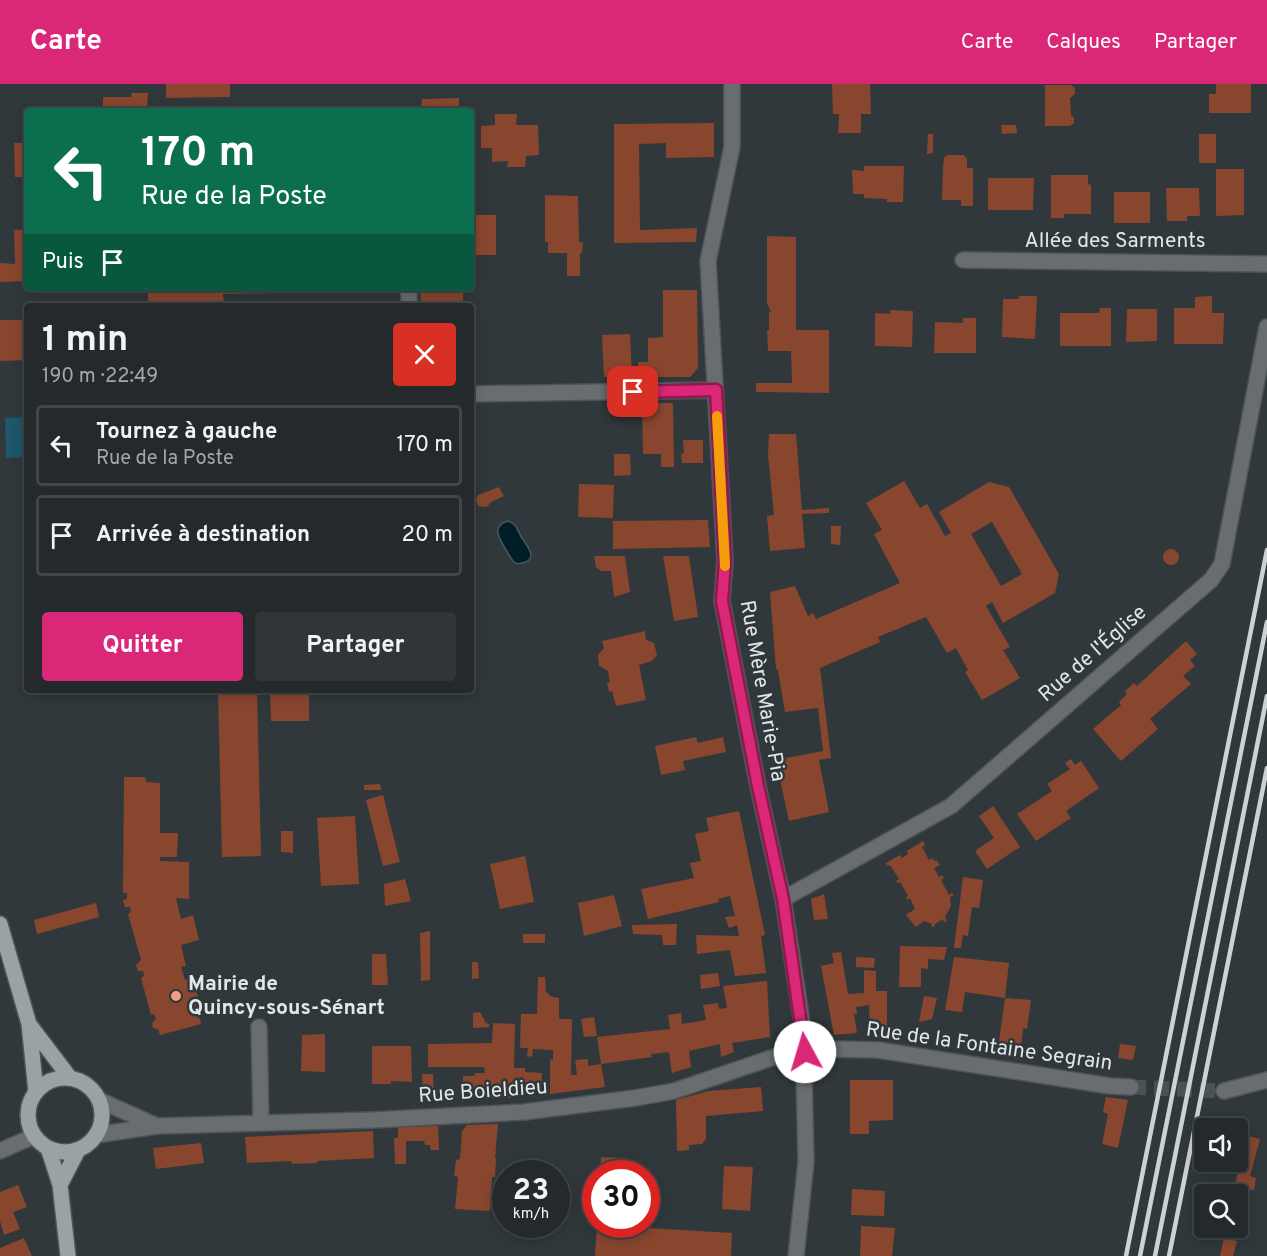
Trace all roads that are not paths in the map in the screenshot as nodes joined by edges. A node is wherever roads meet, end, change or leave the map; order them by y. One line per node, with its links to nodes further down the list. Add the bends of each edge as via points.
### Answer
1 (732, 84): 5 (street, Rue Mère Marie-Pia, via 732,147 708,261)
2 (963, 260): 3 (street, Allée des Sarments)
3 (1267, 264)
4 (1267, 327): 7 (street, Rue de l'Église, via 1222,564 1211,580 951,806)
5 (716, 390): 6 (street); 7 (street, Rue Mère Marie-Pia, via 725,561 722,601)
6 (474, 394)
7 (783, 899): 11 (street, Rue Mère Marie-Pia)
8 (0, 924): 9 (main road)
9 (29, 1024): 13 (main road); 17 (main road)
10 (260, 1027): 19 (street)
11 (805, 1052): 15 (street, Rue de la Fontaine Segrain, via 878,1050); 19 (street, Rue Boieldieu, via 777,1056 674,1091 635,1098 524,1112); 28 (street, Rue Mère Marie-Pia, via 806,1162)
12 (1267, 1065): 14 (street)
13 (70, 1078): 17 (main road, via 45,1083); 18 (main road, via 82,1082)
14 (1265, 1081): 16 (street)
15 (1131, 1087)
16 (1224, 1091)
17 (36, 1092): 22 (main road, via 27,1114)
18 (99, 1100): 20 (street, Rue Boieldieu); 21 (main road, via 101,1124)
19 (261, 1122): 20 (street, Rue Boieldieu)
20 (157, 1126): 21 (street, Rue Boieldieu)
21 (96, 1135): 24 (main road)
22 (34, 1136): 23 (main road); 25 (street)
23 (48, 1148): 24 (main road); 26 (main road)
24 (78, 1150): 26 (main road)
25 (0, 1151)
26 (60, 1185): 27 (main road)
27 (69, 1256)
28 (796, 1256)

